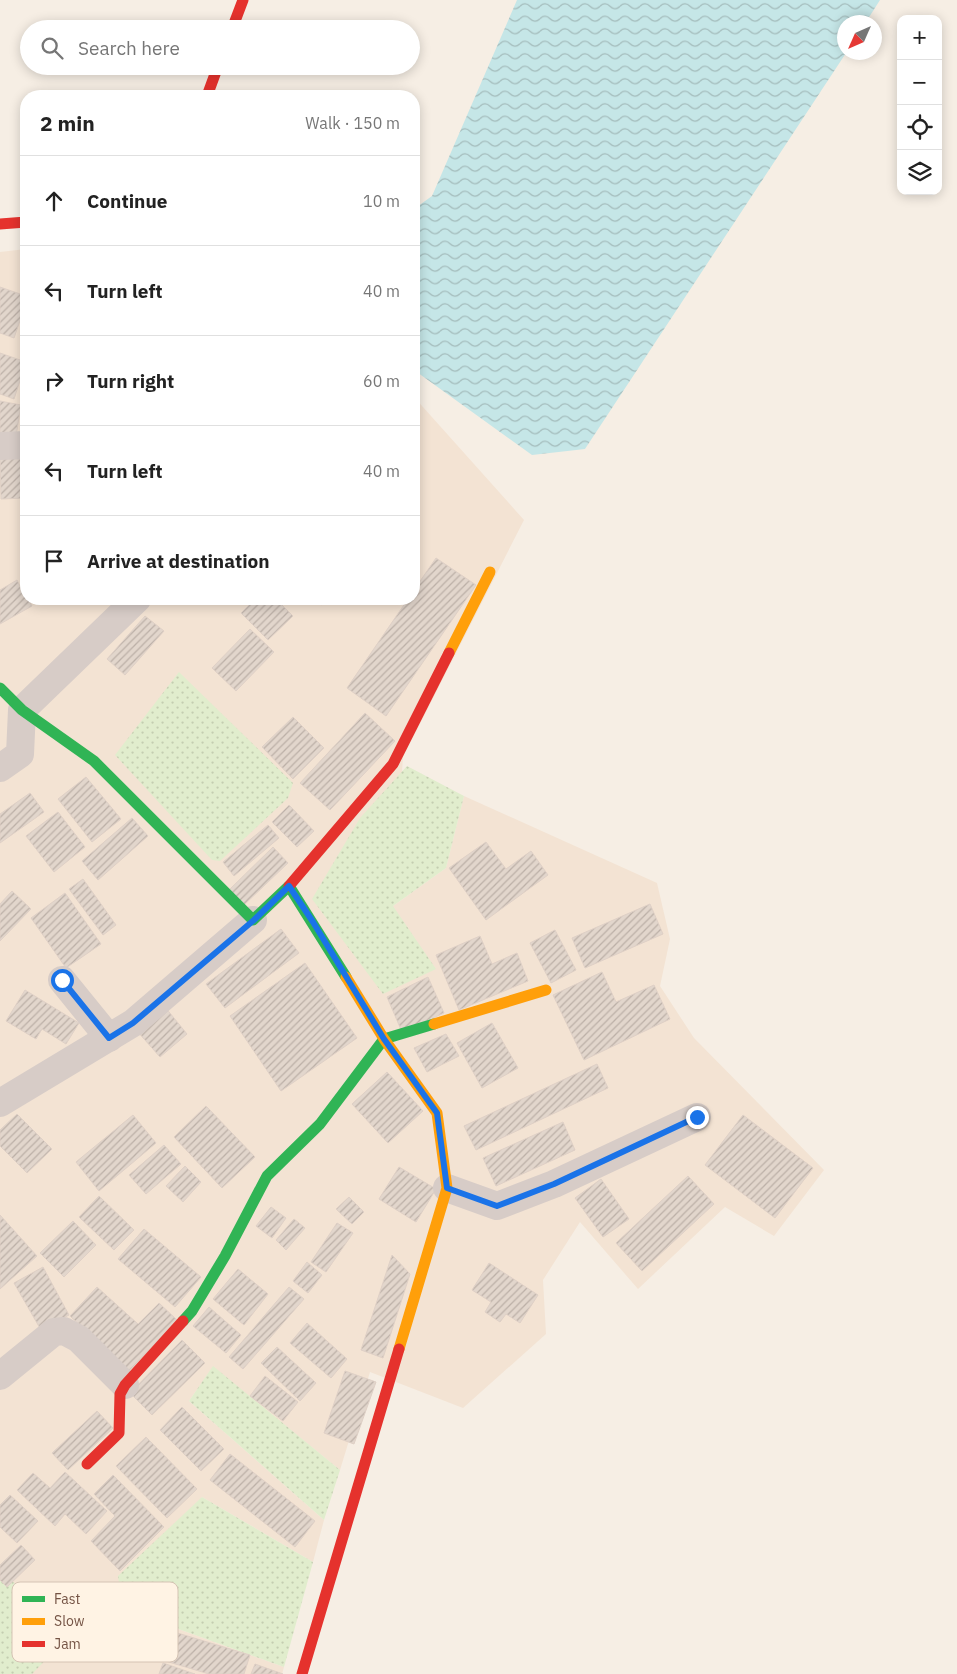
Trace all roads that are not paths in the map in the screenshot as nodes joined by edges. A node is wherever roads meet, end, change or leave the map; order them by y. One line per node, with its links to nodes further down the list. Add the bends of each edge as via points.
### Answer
1 (243, 0): 2 (street)
2 (235, 20)
3 (215, 75): 4 (street)
4 (209, 90)
5 (20, 222): 6 (street)
6 (0, 224)
7 (20, 445): 8 (street)
8 (0, 446)
9 (490, 572): 14 (street, via 394,764)
10 (131, 605): 12 (street)
11 (0, 688): 12 (street)
12 (22, 710): 13 (street, via 20,754); 15 (street, via 94,761)
13 (0, 768)
14 (289, 886): 15 (street); 19 (street)
15 (254, 920): 18 (street, via 133,1023)
16 (62, 980): 18 (street)
17 (546, 990): 19 (street)
18 (109, 1038): 20 (street)
19 (384, 1039): 22 (street, via 437,1113); 24 (street, via 320,1124 267,1176 192,1311)
20 (0, 1103)
21 (697, 1117): 22 (street, via 554,1184 497,1206)
22 (447, 1188): 26 (street)
23 (0, 1376): 24 (street, via 54,1332 64,1331 79,1339)
24 (125, 1385): 25 (street, via 120,1394 119,1433)
25 (87, 1464)
26 (302, 1674)

